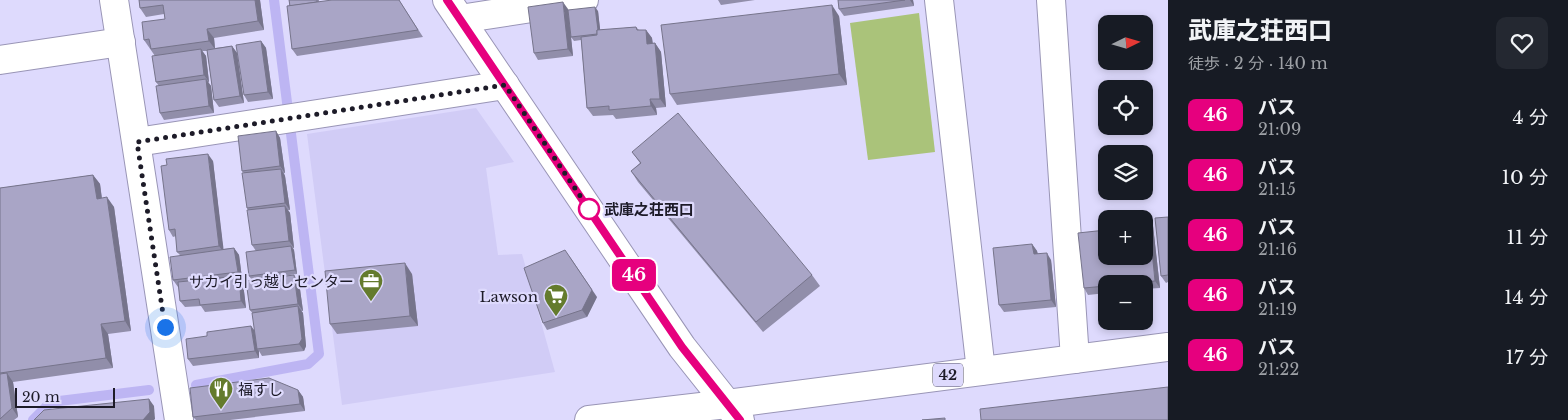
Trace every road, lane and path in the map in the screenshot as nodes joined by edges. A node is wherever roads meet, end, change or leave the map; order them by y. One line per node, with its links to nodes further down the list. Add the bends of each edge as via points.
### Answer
1 (114, 0): 6 (street)
2 (584, 0): 5 (street)
3 (939, 0): 12 (street)
4 (1052, 0): 11 (street)
5 (454, 10): 8 (street)
6 (121, 42): 7 (street); 9 (street)
7 (0, 60)
8 (505, 85): 9 (street); 13 (street, via 682,347)
9 (137, 142): 14 (street)
10 (1168, 347): 11 (street, 42)
11 (1075, 359): 12 (street, 42)
12 (981, 371): 13 (street, 42)
13 (733, 412): 15 (street, 42)
14 (179, 420)
15 (589, 420)

